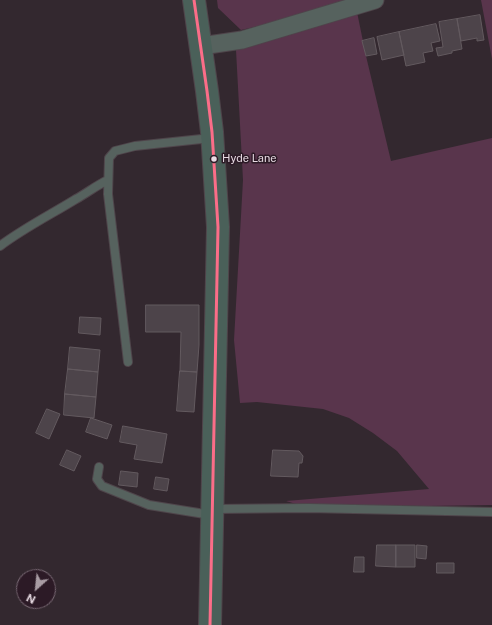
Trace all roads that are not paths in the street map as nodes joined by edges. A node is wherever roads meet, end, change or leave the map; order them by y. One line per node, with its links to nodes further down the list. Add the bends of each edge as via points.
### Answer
1 (194, 0): 3 (street)
2 (375, 0): 3 (street, via 242,40)
3 (201, 46): 4 (street)
4 (212, 138): 5 (lane, via 135,146 115,151 109,158); 9 (street, via 218,227)
5 (108, 180): 6 (lane); 7 (lane)
6 (0, 246)
7 (128, 362)
8 (99, 467): 9 (lane, via 97,479 102,486 119,494 149,505)
9 (212, 512): 10 (lane, via 308,508); 11 (street)
10 (492, 512)
11 (210, 625)

